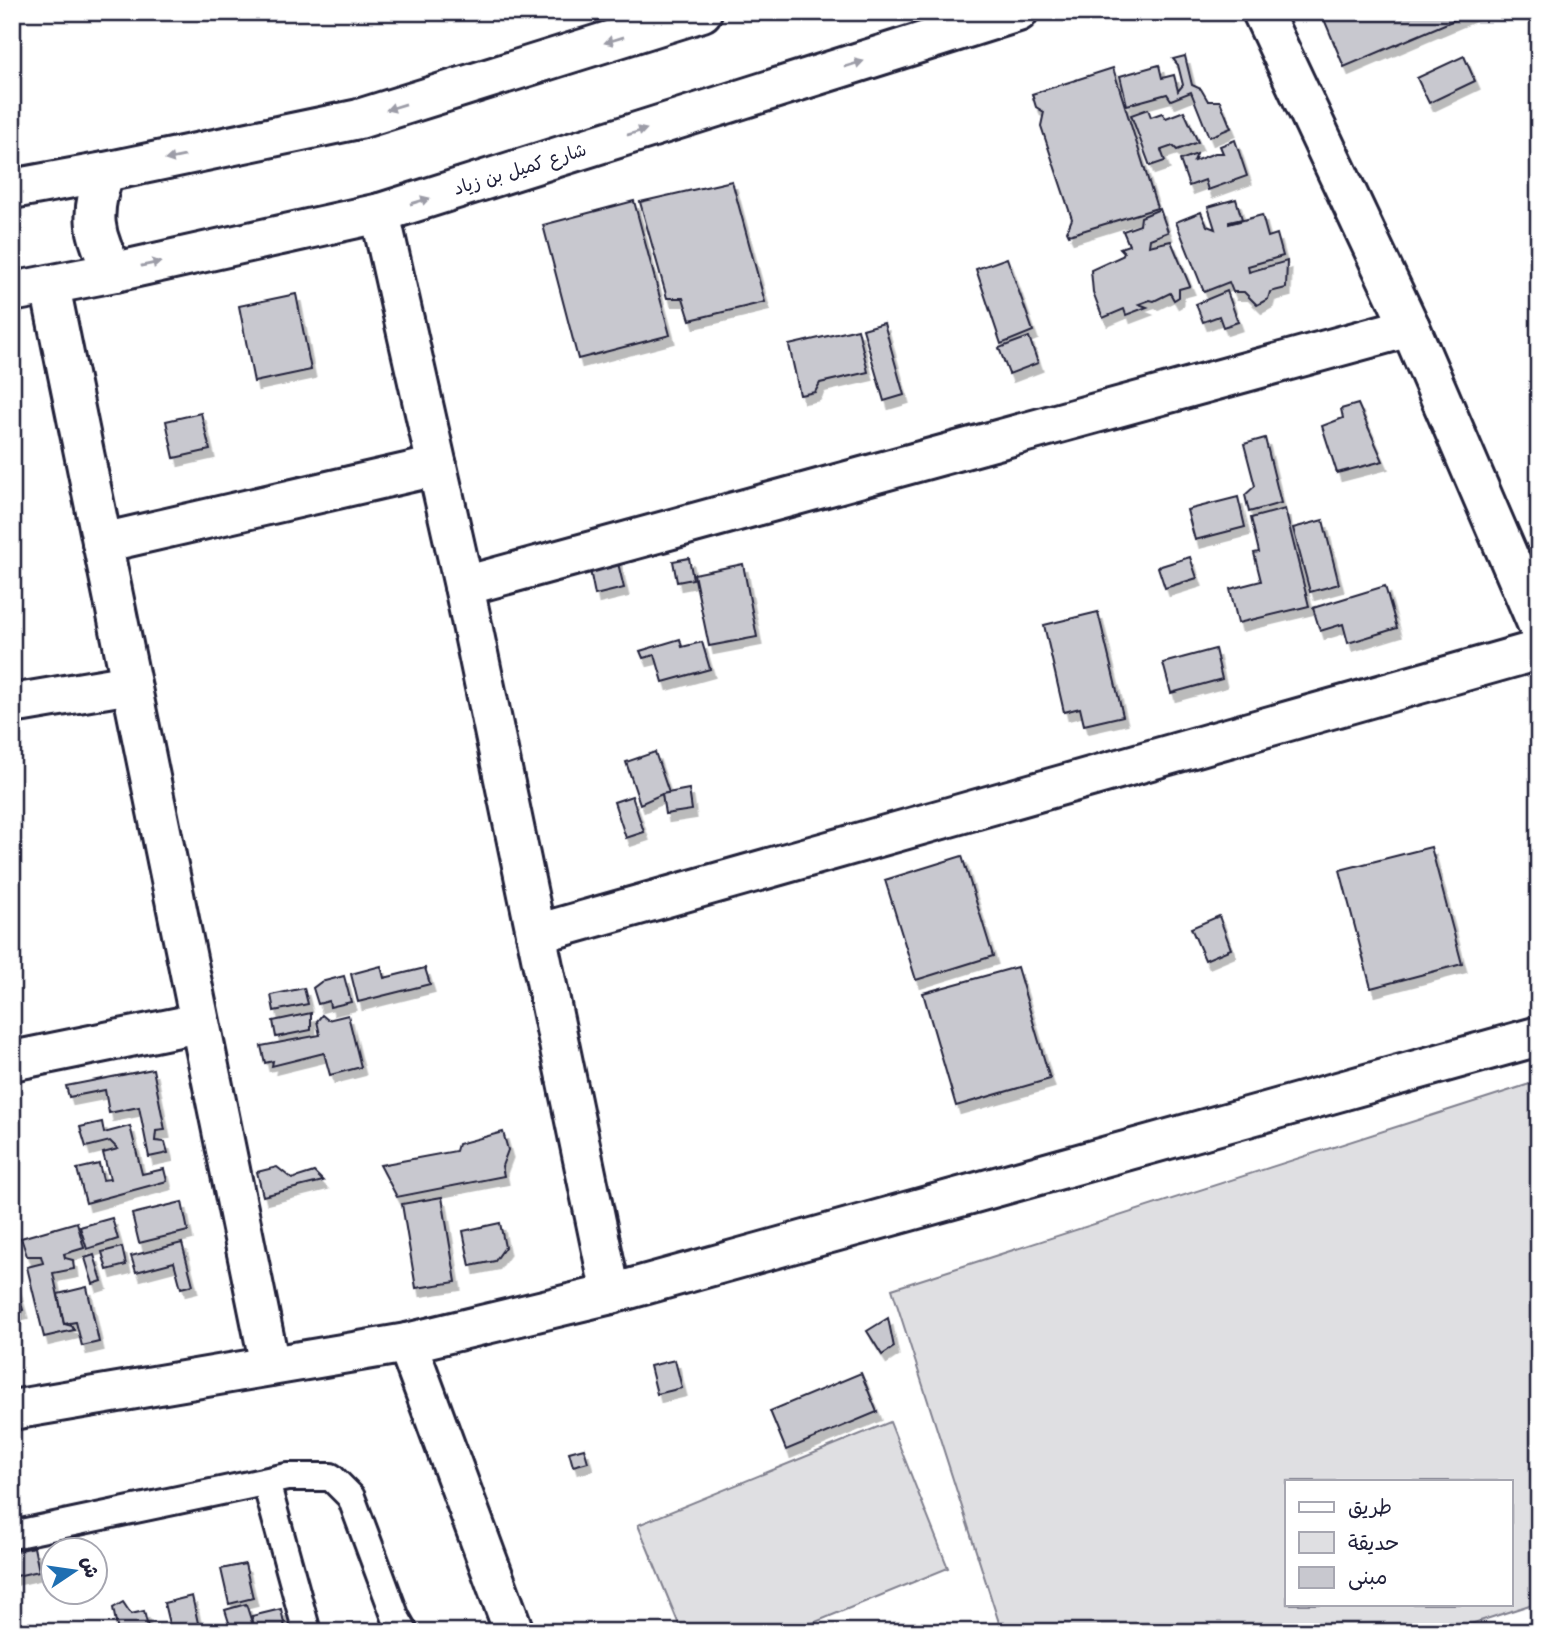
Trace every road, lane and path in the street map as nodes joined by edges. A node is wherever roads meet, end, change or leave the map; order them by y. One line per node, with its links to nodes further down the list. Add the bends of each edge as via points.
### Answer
1 (702, 12): 4 (street, one-way to 4, via 359,119)
2 (1018, 12): 6 (street, شارع كميل بن زياد, one-way to 2)
3 (1262, 12): 10 (street)
4 (105, 172): 5 (street); 7 (street, via 96,202 97,234)
5 (12, 189)
6 (380, 214): 7 (street, شارع كميل بن زياد, one-way to 6); 11 (street)
7 (115, 272): 8 (street, شارع كميل بن زياد)
8 (50, 286): 9 (street, شارع كميل بن زياد); 12 (street)
9 (12, 292)
10 (1410, 327): 13 (street); 14 (street)
11 (437, 466): 12 (street); 13 (street)
12 (102, 543): 16 (street)
13 (464, 586): 18 (street)
14 (1539, 628)
15 (1539, 650): 18 (street)
16 (131, 684): 17 (street); 19 (street)
17 (12, 704)
18 (537, 934): 22 (street)
19 (199, 1023): 21 (street); 24 (street)
20 (1539, 1036): 22 (street)
21 (12, 1060)
22 (611, 1294): 23 (street)
23 (407, 1343): 24 (street); 30 (street)
24 (270, 1366): 25 (street)
25 (12, 1410)
26 (266, 1482): 27 (lane); 28 (lane); 29 (lane, via 331,1478 351,1497)
27 (12, 1535)
28 (307, 1632)
29 (404, 1632)
30 (514, 1632)

